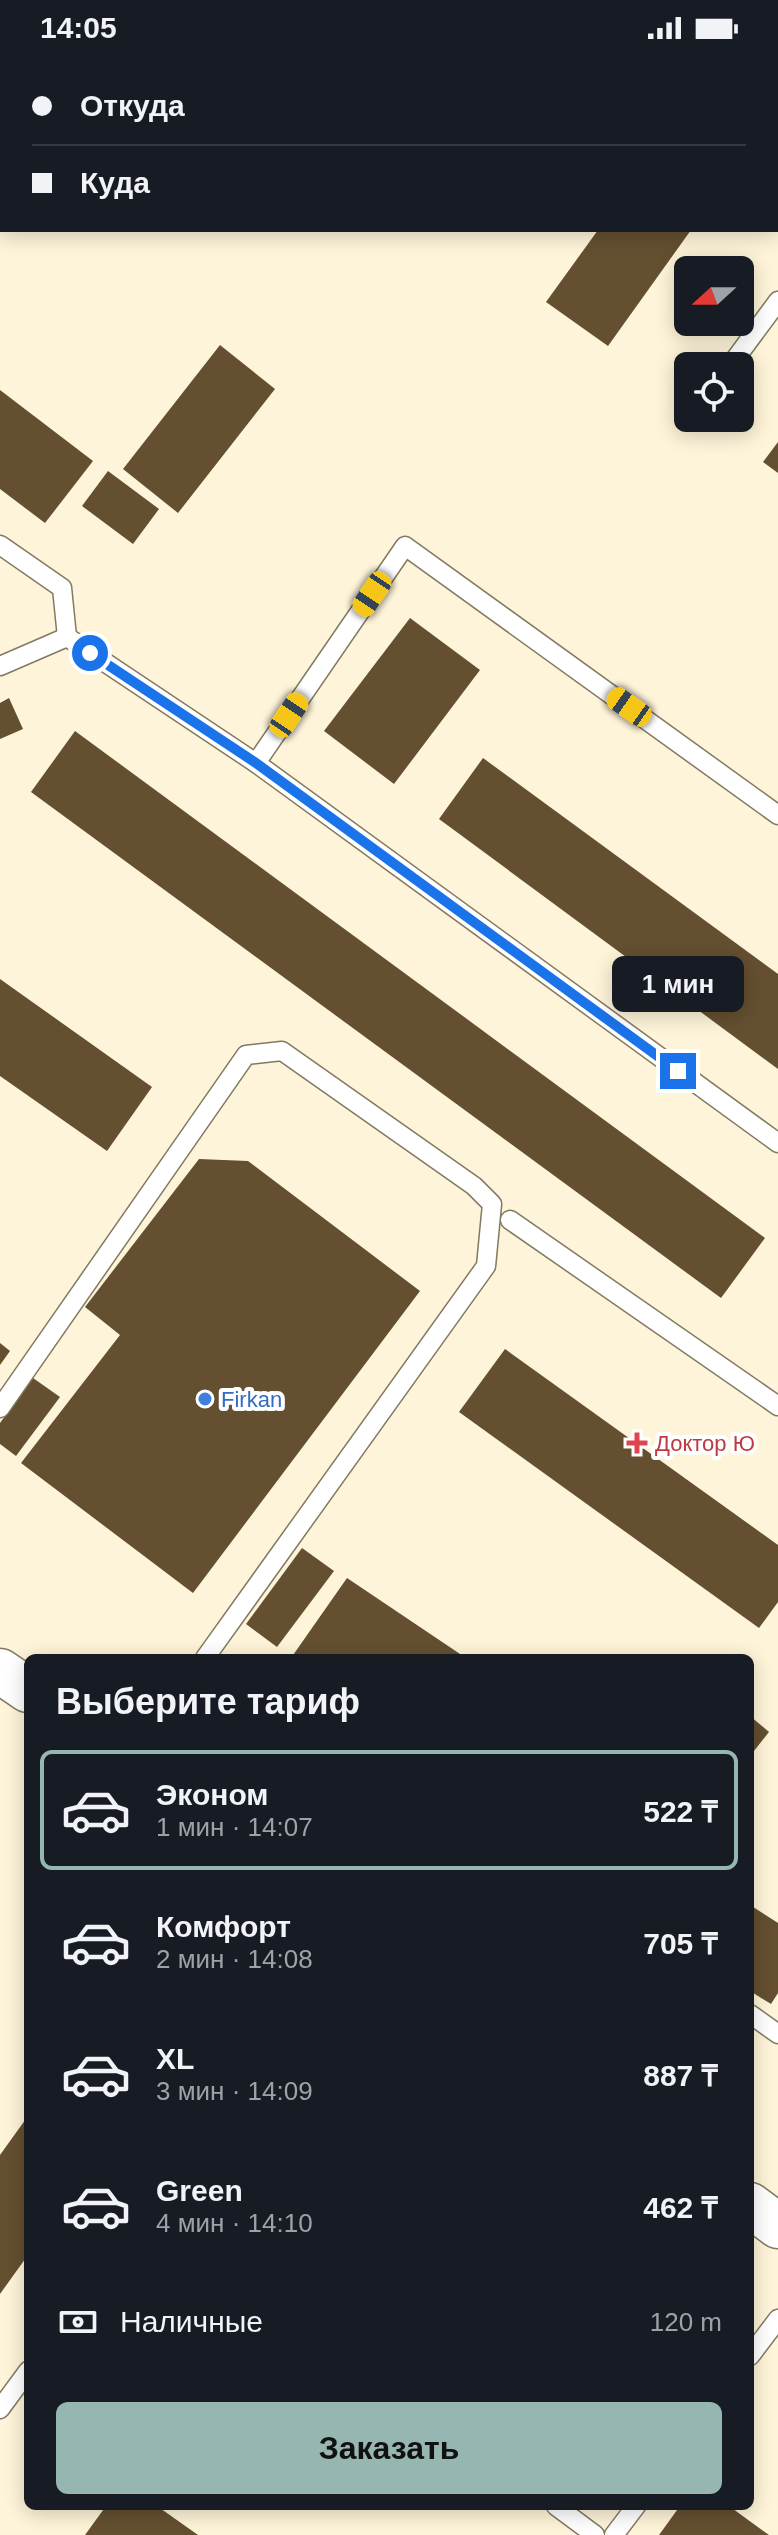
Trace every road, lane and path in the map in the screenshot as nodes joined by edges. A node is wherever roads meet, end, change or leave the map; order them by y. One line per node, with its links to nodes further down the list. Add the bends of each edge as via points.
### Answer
1 (778, 301): 2 (lane)
2 (740, 352)
3 (0, 545): 4 (lane, via 62,588)
4 (67, 637): 5 (lane); 6 (lane)
5 (0, 666)
6 (256, 763): 7 (lane, via 405,546); 8 (lane)
7 (778, 815)
8 (778, 1143)
9 (510, 1220): 10 (lane)
10 (778, 1406)
11 (0, 1408): 12 (lane, via 246,1055 282,1051 492,1204 486,1266)
12 (208, 1654)
13 (0, 1671): 14 (street)
14 (24, 1687)
15 (754, 2017): 16 (lane)
16 (778, 2034)
17 (754, 2208): 18 (street)
18 (778, 2226)
19 (778, 2319): 20 (lane)
20 (754, 2351)
21 (24, 2376): 22 (lane)
22 (0, 2409)
23 (561, 2510): 25 (lane)
24 (633, 2510): 26 (lane)
25 (595, 2535)
26 (614, 2535)

